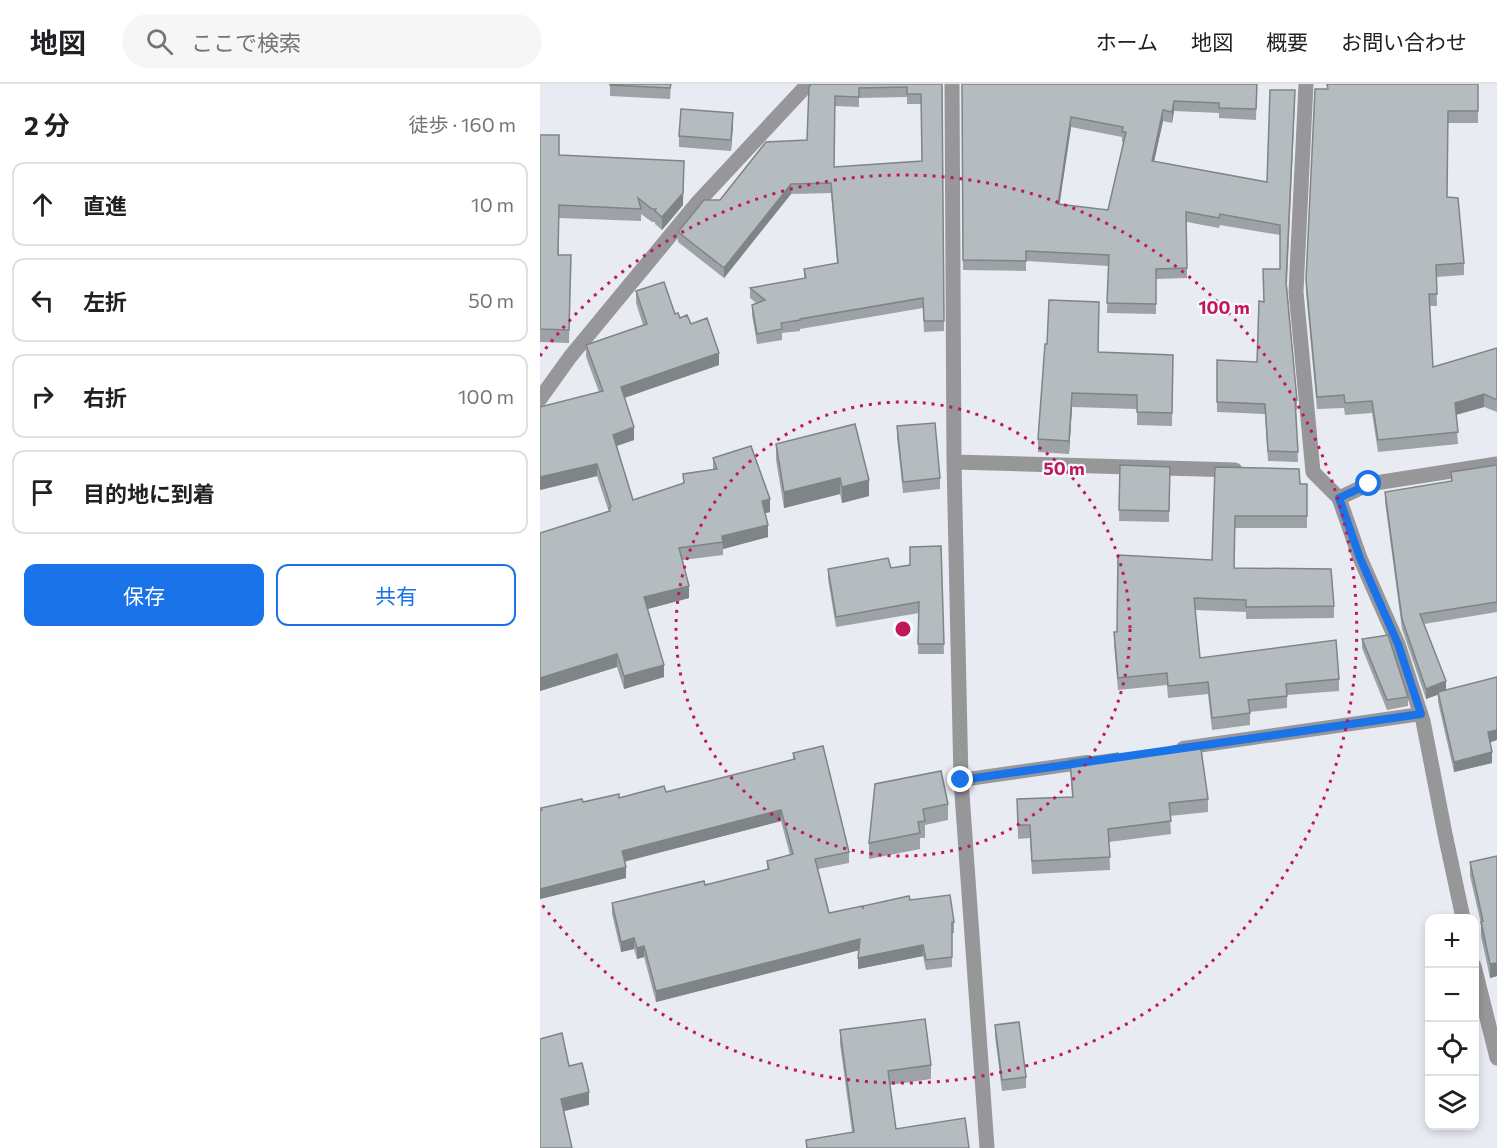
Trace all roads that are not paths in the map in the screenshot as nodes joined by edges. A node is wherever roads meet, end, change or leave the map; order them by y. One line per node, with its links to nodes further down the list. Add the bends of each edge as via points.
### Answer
1 (808, 84): 4 (street, via 698,202)
2 (952, 84): 5 (street)
3 (1306, 84): 8 (street, via 1296,292 1307,472)
4 (540, 399)
5 (954, 462): 7 (street); 12 (street)
6 (1497, 464): 8 (street, via 1369,484)
7 (1253, 470)
8 (1339, 498): 9 (street, via 1360,558 1398,644)
9 (1421, 714): 10 (lane); 13 (street)
10 (1173, 750)
11 (1103, 760): 12 (lane)
12 (961, 780): 16 (street)
13 (1463, 914)
14 (1474, 968): 15 (street)
15 (1497, 1058)
16 (987, 1148)

